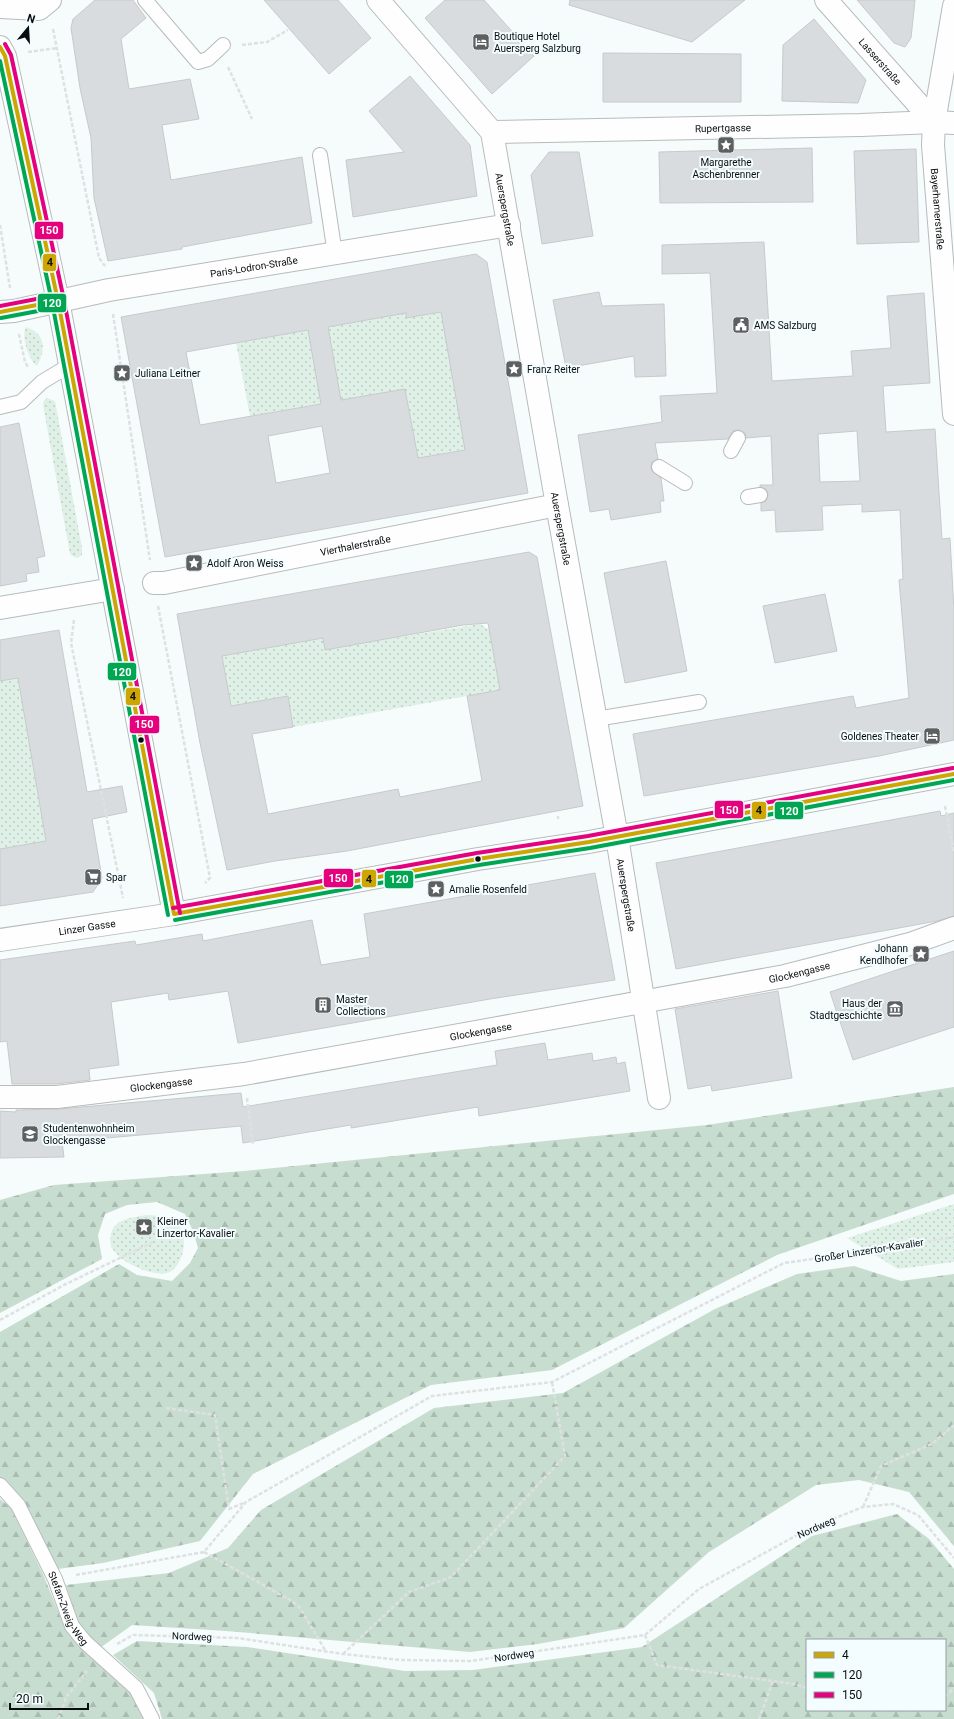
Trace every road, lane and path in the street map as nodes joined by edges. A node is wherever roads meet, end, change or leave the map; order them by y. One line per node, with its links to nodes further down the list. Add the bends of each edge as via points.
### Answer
1 (50, 0): 6 (street, via 38,9)
2 (145, 0): 9 (lane, via 198,62 208,59)
3 (378, 0): 13 (street)
4 (826, 0): 12 (street, Lasserstraße)
5 (954, 6): 12 (street, Bayerhamerstraße)
6 (0, 7)
7 (54, 30): 18 (path, via 99,258)
8 (288, 30): 9 (path, via 267,42 244,46)
9 (223, 45): 11 (path, via 223,55)
10 (0, 46): 20 (street, via 5,56)
11 (252, 120)
12 (944, 122): 13 (street, Rupertgasse); 27 (street, Bayerhamerstraße, via 933,145)
13 (492, 132): 15 (street, Auerspergstraße)
14 (320, 155): 17 (lane)
15 (509, 225): 17 (street, Paris-Lodron-Straße); 32 (street, Auerspergstraße)
16 (0, 226): 19 (path)
17 (335, 254): 20 (street, Paris-Lodron-Straße, via 109,290)
18 (104, 266)
19 (10, 283)
20 (58, 301): 21 (street, Paris-Lodron-Straße); 25 (street)
21 (0, 312)
22 (114, 314): 33 (path, via 146,543)
23 (18, 330): 24 (path)
24 (25, 362)
25 (70, 364): 26 (lane, via 42,382 21,402); 34 (street)
26 (0, 407)
27 (954, 414)
28 (738, 438): 29 (lane)
29 (731, 451)
30 (659, 466): 31 (lane)
31 (685, 483)
32 (557, 505): 33 (street, Vierthalerstraße); 38 (street, Auerspergstraße)
33 (154, 583): 43 (path, via 210,878)
34 (113, 589): 35 (street); 44 (street)
35 (78, 595): 36 (street); 45 (path, via 71,643)
36 (0, 608)
37 (699, 702): 38 (lane)
38 (596, 719): 41 (street, Auerspergstraße)
39 (954, 774): 41 (street, Linzer Gasse)
40 (945, 806): 42 (path)
41 (617, 837): 44 (street, Linzer Gasse, via 478,859); 48 (street, Auerspergstraße)
42 (954, 853)
43 (205, 884)
44 (174, 914): 45 (street, Linzer Gasse)
45 (126, 922): 47 (street, Linzer Gasse)
46 (954, 928): 48 (street, Glockengasse, via 910,944 785,976)
47 (0, 940)
48 (643, 1001): 49 (street, Glockengasse); 51 (street, Auerspergstraße)
49 (244, 1074): 50 (street, Glockengasse, via 56,1097); 52 (path)
50 (0, 1097)
51 (659, 1098)
52 (252, 1145)
53 (954, 1237): 56 (path, Großer Linzertor-Kavalier, via 784,1263)
54 (153, 1242): 55 (path, via 64,1285)
55 (0, 1320)
56 (552, 1382): 60 (path, via 432,1396); 68 (path, via 565,1456 451,1577 409,1592)
57 (166, 1408): 60 (path, via 215,1415 229,1509)
58 (954, 1425): 61 (path, via 932,1444 881,1466)
59 (0, 1486): 64 (lane, Stefan-Zweig-Weg, via 18,1505)
60 (246, 1502): 62 (path)
61 (863, 1507): 63 (path, Nordweg, via 894,1504 918,1516); 65 (path, Nordweg, via 810,1528 699,1589)
62 (204, 1552): 64 (path); 66 (path, via 292,1601 300,1608)
63 (954, 1558)
64 (55, 1579): 67 (lane, Stefan-Zweig-Weg, via 72,1626 84,1642)
65 (645, 1635): 68 (path, Nordweg, via 471,1662 401,1660); 69 (path, via 657,1664)
66 (325, 1650): 67 (path, Nordweg, via 238,1638 133,1635); 68 (path, Nordweg)
67 (99, 1654): 73 (path, Nordweg, via 67,1696); 74 (lane, Stefan-Zweig-Weg, via 136,1688)
68 (343, 1654)
69 (773, 1681): 70 (path); 75 (path)
70 (806, 1688)
71 (954, 1688): 72 (path)
72 (946, 1696)
73 (58, 1719)
74 (152, 1719)
75 (759, 1719)

